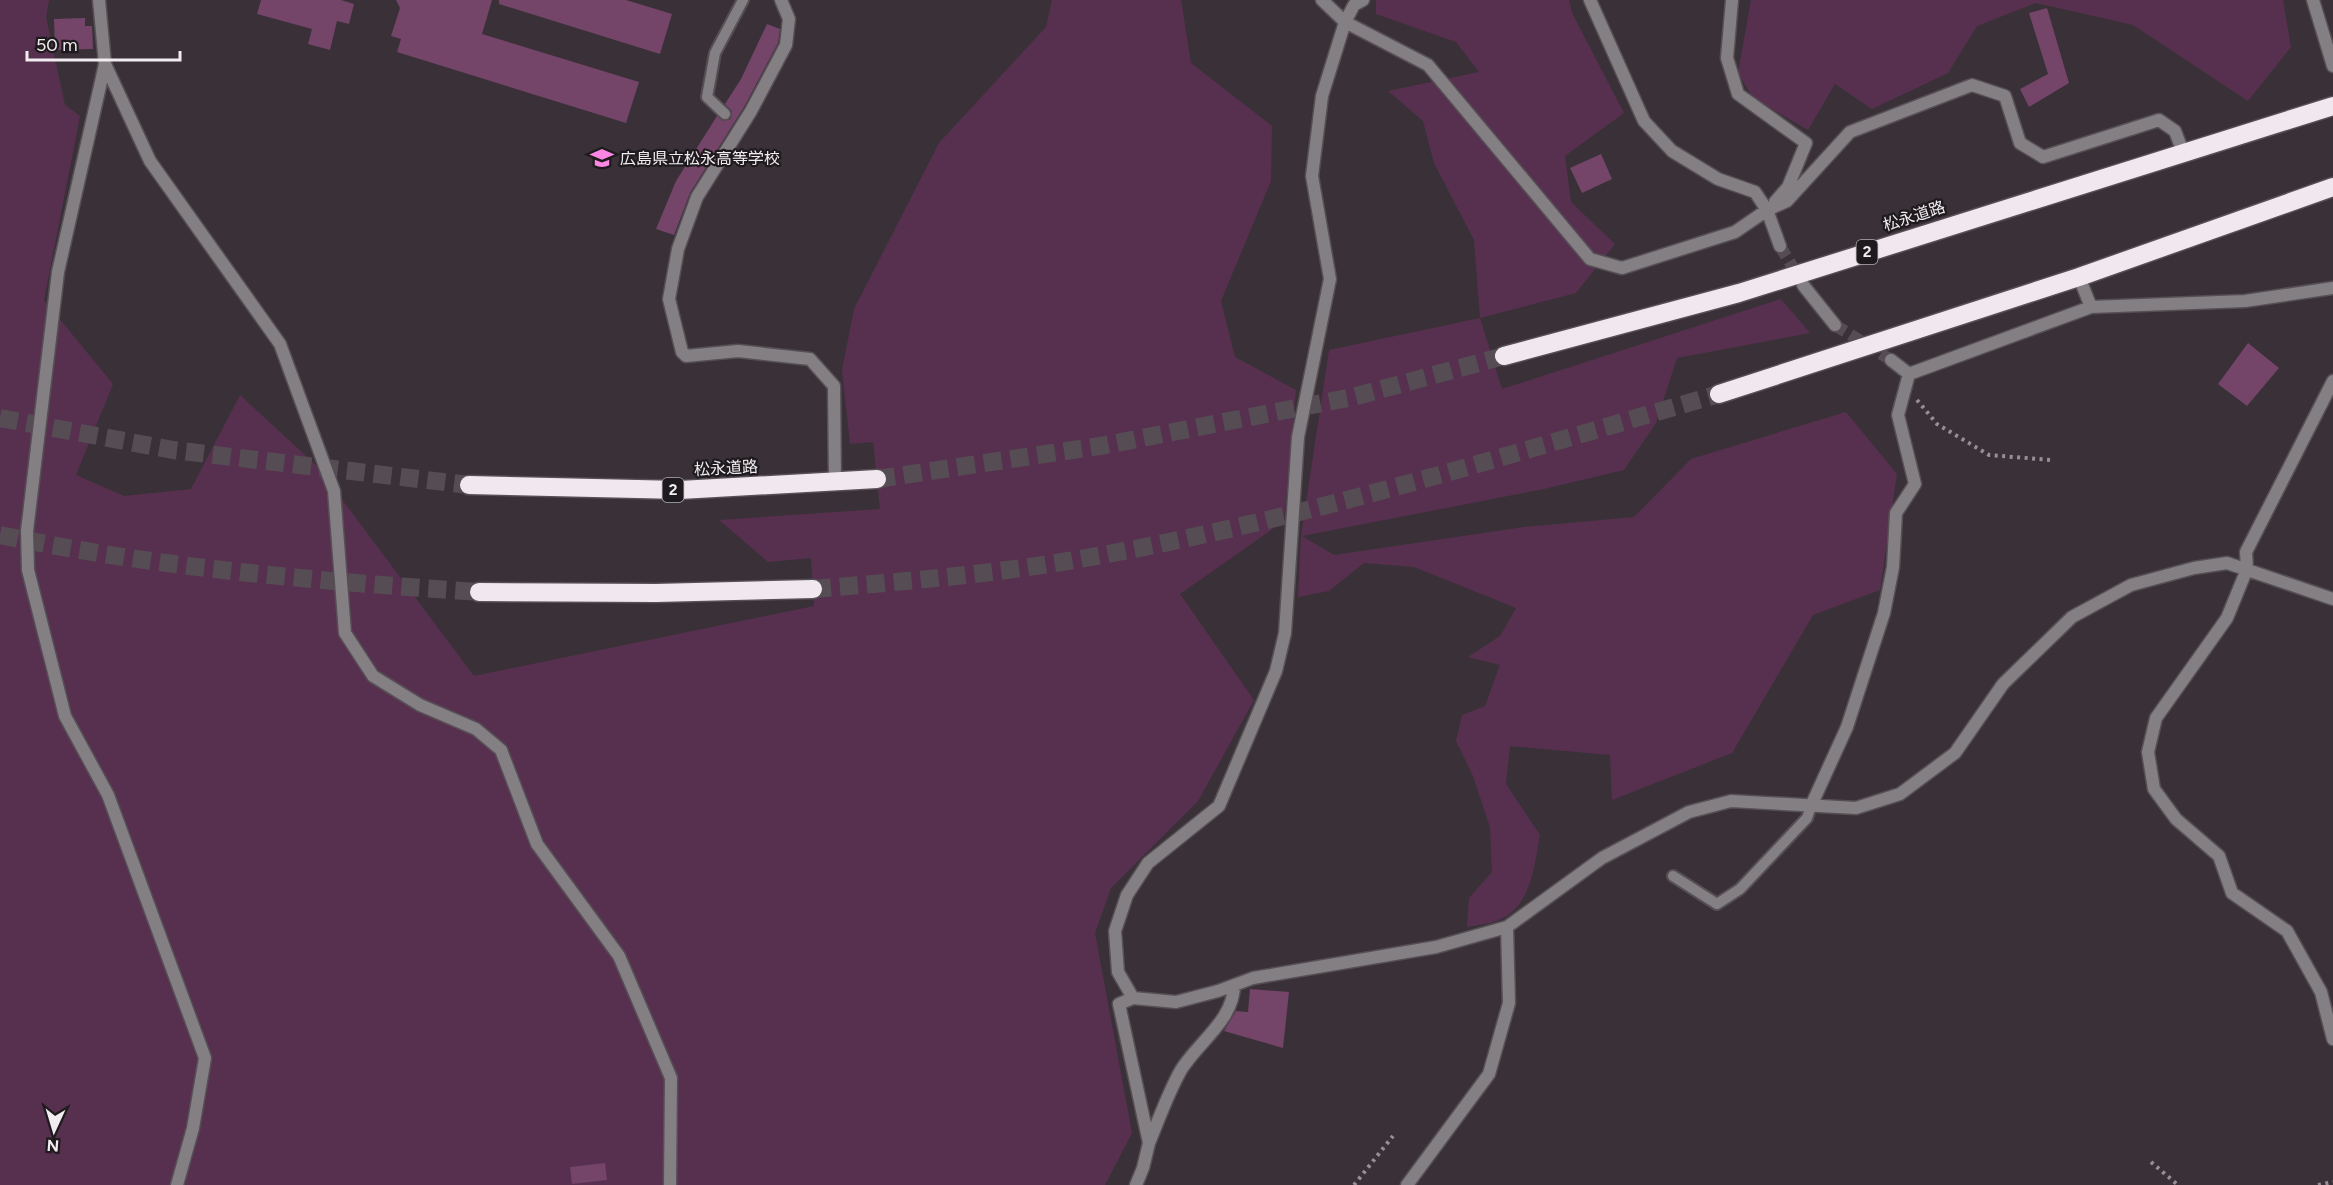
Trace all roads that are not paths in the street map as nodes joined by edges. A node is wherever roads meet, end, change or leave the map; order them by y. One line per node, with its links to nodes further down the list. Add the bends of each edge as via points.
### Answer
1 (99, 0): 10 (street)
2 (743, 0): 14 (lane, via 715,53 707,97)
3 (781, 0): 31 (street, via 789,20 786,45 751,111 697,197 678,249 669,299 686,356 738,351 810,359 834,386)
4 (1322, 0): 9 (street)
5 (1363, 0): 9 (street, via 1354,5)
6 (1590, 0): 18 (street, via 1644,121 1672,152 1718,179 1755,192)
7 (1732, 0): 18 (street, via 1727,58 1738,94 1806,143 1788,187)
8 (2313, 0): 11 (street)
9 (1345, 22): 18 (street, via 1428,65 1590,259 1622,268 1735,232); 41 (street, via 1322,96 1312,176 1330,279 1298,437 1285,633 1276,670 1219,806 1148,863 1127,895 1115,931 1118,972)
10 (105, 64): 44 (street, via 58,272 27,531 28,570 66,716 108,795 205,1058 193,1128); 45 (street, via 150,161 280,344 334,492 345,633 373,676 420,705 476,729 501,750 537,844 619,956 671,1078)
11 (2333, 66)
12 (2333, 97): 15 (highway)
13 (2333, 106): 15 (highway, 松永道路 / 2)
14 (725, 114)
15 (2228, 139): 16 (highway, 松永道路 / 2)
16 (2183, 152): 18 (street, via 2175,131 2159,120 2043,157 2020,143 2005,96 1972,85 1850,132 1786,201); 25 (highway, 松永道路 / 2, via 1739,294)
17 (2333, 187): 20 (highway)
18 (1767, 210): 19 (street)
19 (1780, 246)
20 (2079, 277): 23 (street); 29 (highway)
21 (1803, 285): 24 (street)
22 (2333, 288): 23 (street, via 2245,301)
23 (2091, 307): 27 (street)
24 (1835, 325)
25 (1504, 356)
26 (1891, 360): 27 (street)
27 (1909, 374): 37 (street, via 1898,415 1915,484 1896,513 1893,567 1884,613 1847,727)
28 (2333, 381): 33 (street, via 2246,552)
29 (1719, 394)
30 (877, 479): 31 (highway, 松永道路 / 2)
31 (836, 482): 32 (highway, 松永道路 / 2, via 680,490)
32 (469, 485)
33 (2247, 569): 36 (street); 37 (street, via 2227,563 2131,585 2072,617 2003,684 1956,753 1900,794 1856,808); 42 (street, via 2227,618 2156,718 2148,752 2154,789 2176,819 2219,856 2232,893 2287,932 2321,992)
34 (813, 589): 35 (highway)
35 (478, 592)
36 (2333, 599)
37 (1811, 806): 38 (lane, via 1807,818 1740,889 1717,904); 39 (street, via 1731,801 1689,812 1602,858)
38 (1673, 876)
39 (1507, 927): 40 (street, via 1436,947 1253,978); 47 (street, via 1509,1003 1489,1074)
40 (1234, 985): 41 (street, via 1176,1002); 43 (street, via 1234,997 1217,1027 1182,1069)
41 (1132, 998): 43 (street, via 1119,1004)
42 (2333, 1039)
43 (1149, 1143): 46 (street)
44 (177, 1185)
45 (669, 1185)
46 (1136, 1185)
47 (1407, 1185)

